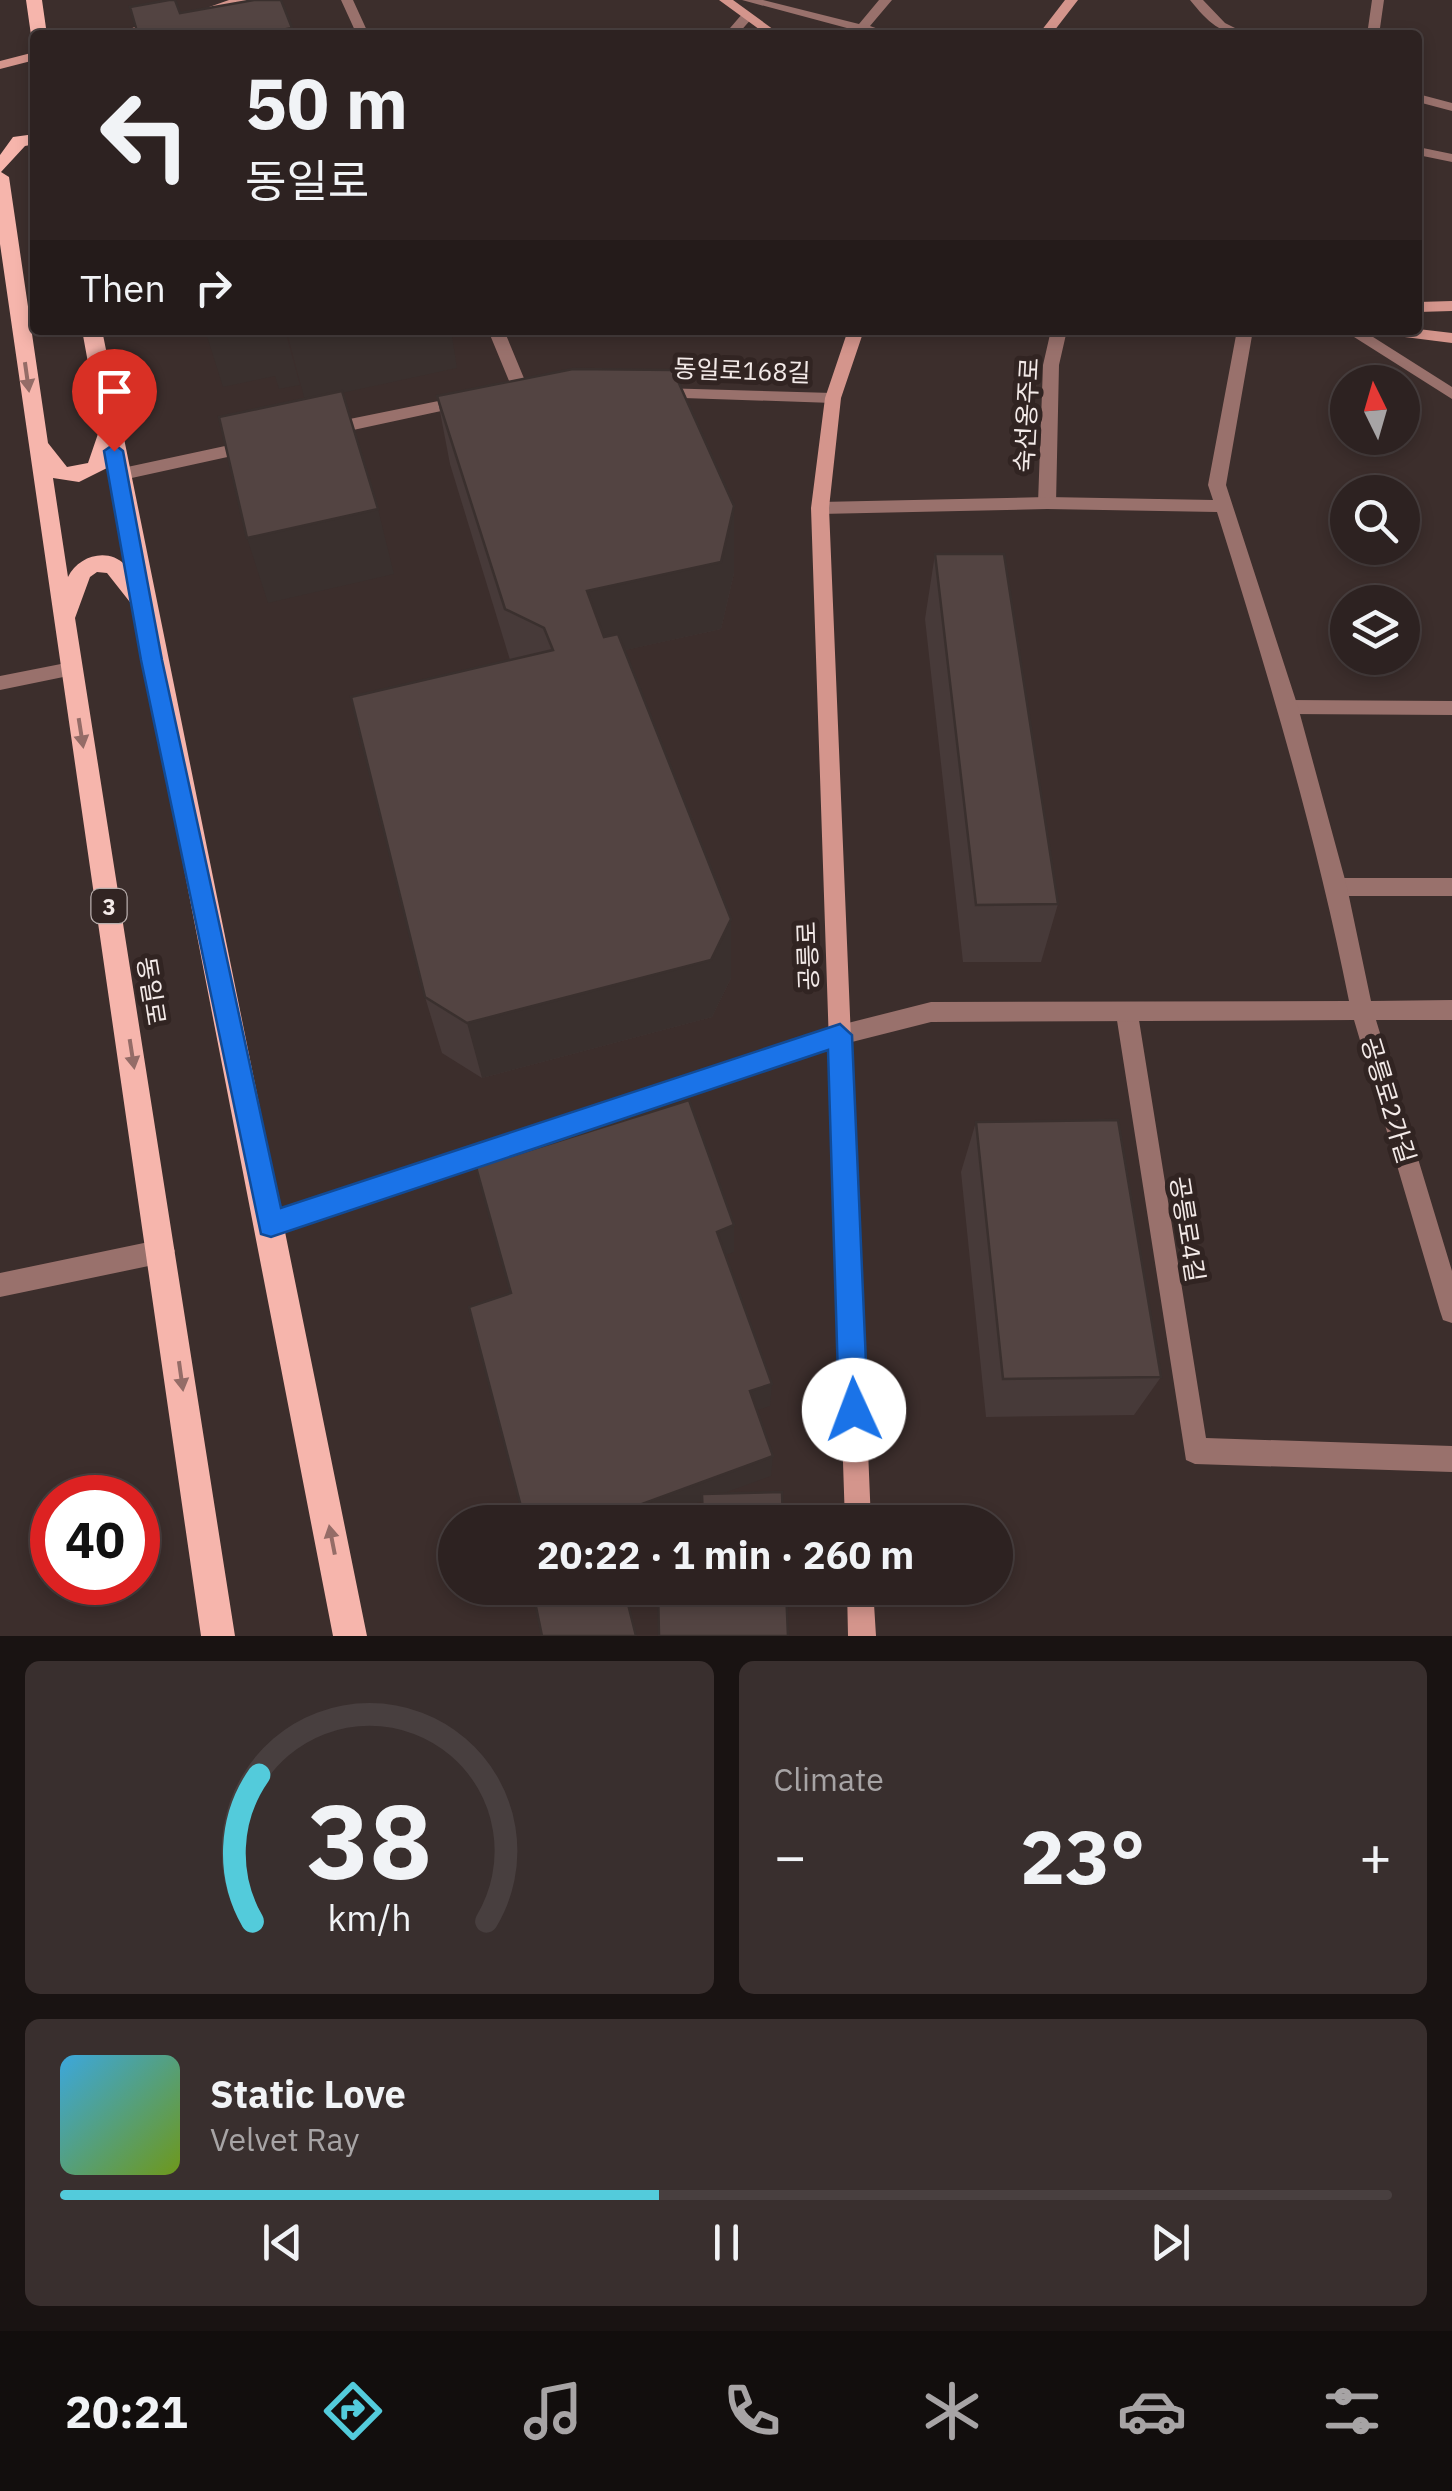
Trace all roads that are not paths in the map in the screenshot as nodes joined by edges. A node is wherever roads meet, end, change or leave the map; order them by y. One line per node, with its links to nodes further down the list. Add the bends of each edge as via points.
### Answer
1 (34, 0): 14 (main road)
2 (243, 0): 10 (street)
3 (347, 0): 16 (street)
4 (725, 0): 11 (street)
5 (752, 0): 13 (street)
6 (886, 0): 13 (street)
7 (1072, 0): 20 (street)
8 (1196, 0): 21 (street)
9 (1378, 0): 22 (street)
10 (190, 15)
11 (748, 16): 17 (street); 18 (street)
12 (172, 20): 15 (street)
13 (862, 28): 19 (street)
14 (38, 30)
15 (135, 30)
16 (361, 30)
17 (735, 30)
18 (767, 30)
19 (870, 30)
20 (1048, 30)
21 (1231, 30)
22 (1374, 30)
23 (30, 57): 24 (street)
24 (0, 65)
25 (1422, 99): 26 (street)
26 (1452, 107)
27 (30, 140): 30 (main road, via 19,141)
28 (1422, 151): 29 (street)
29 (1452, 158)
30 (0, 168)
31 (0, 177): 51 (main road, 동일로 / 3, one-way to 51)
32 (1452, 306): 33 (street)
33 (1422, 307)
34 (1422, 334): 41 (street)
35 (93, 335): 49 (main road)
36 (498, 335): 42 (street)
37 (854, 335): 48 (street, 공릉로)
38 (1058, 335): 54 (street, 숙선옹주로)
39 (1243, 335): 55 (street, 공릉로2가길, via 1217,485)
40 (1359, 335): 46 (street)
41 (1452, 338)
42 (520, 388): 43 (street); 44 (street)
43 (540, 389)
44 (501, 392)
45 (638, 392): 48 (street, 동일로168길)
46 (1452, 394)
47 (482, 396): 50 (street)
48 (833, 398): 56 (street, 공릉로)
49 (110, 426): 51 (main road, via 97,467 79,474 60,474); 53 (main road)
50 (306, 434)
51 (35, 441): 58 (main road, 동일로 / 3)
52 (268, 443): 53 (street)
53 (118, 476): 57 (main road)
54 (1047, 503): 55 (street); 56 (street)
55 (1224, 506): 61 (street, 공릉로2가길)
56 (820, 508): 68 (street, 공릉로)
57 (141, 604): 58 (main road, via 113,565 92,564 81,573); 69 (main road)
58 (63, 620): 59 (main road, 동일로 / 3)
59 (71, 669): 60 (street); 70 (main road, 동일로 / 3, one-way to 70)
60 (0, 683)
61 (1288, 707): 62 (street); 63 (street, 공릉로2가길)
62 (1452, 708)
63 (1337, 887): 64 (street); 65 (street, 공릉로2가길)
64 (1452, 887)
65 (1362, 1010): 66 (street); 67 (street); 72 (street, 공릉로2가길)
66 (1452, 1010)
67 (1127, 1014): 68 (street, via 930,1012); 73 (street, 공릉로4길, via 1195,1451)
68 (840, 1035): 69 (street); 74 (street, 공릉로)
69 (271, 1224): 77 (main road, one-way to 69)
70 (163, 1251): 71 (street); 76 (main road, 동일로 / 3, one-way to 76)
71 (0, 1285)
72 (1452, 1311)
73 (1452, 1459)
74 (857, 1505)
75 (861, 1605): 78 (street)
76 (218, 1636)
77 (350, 1636)
78 (862, 1636)

